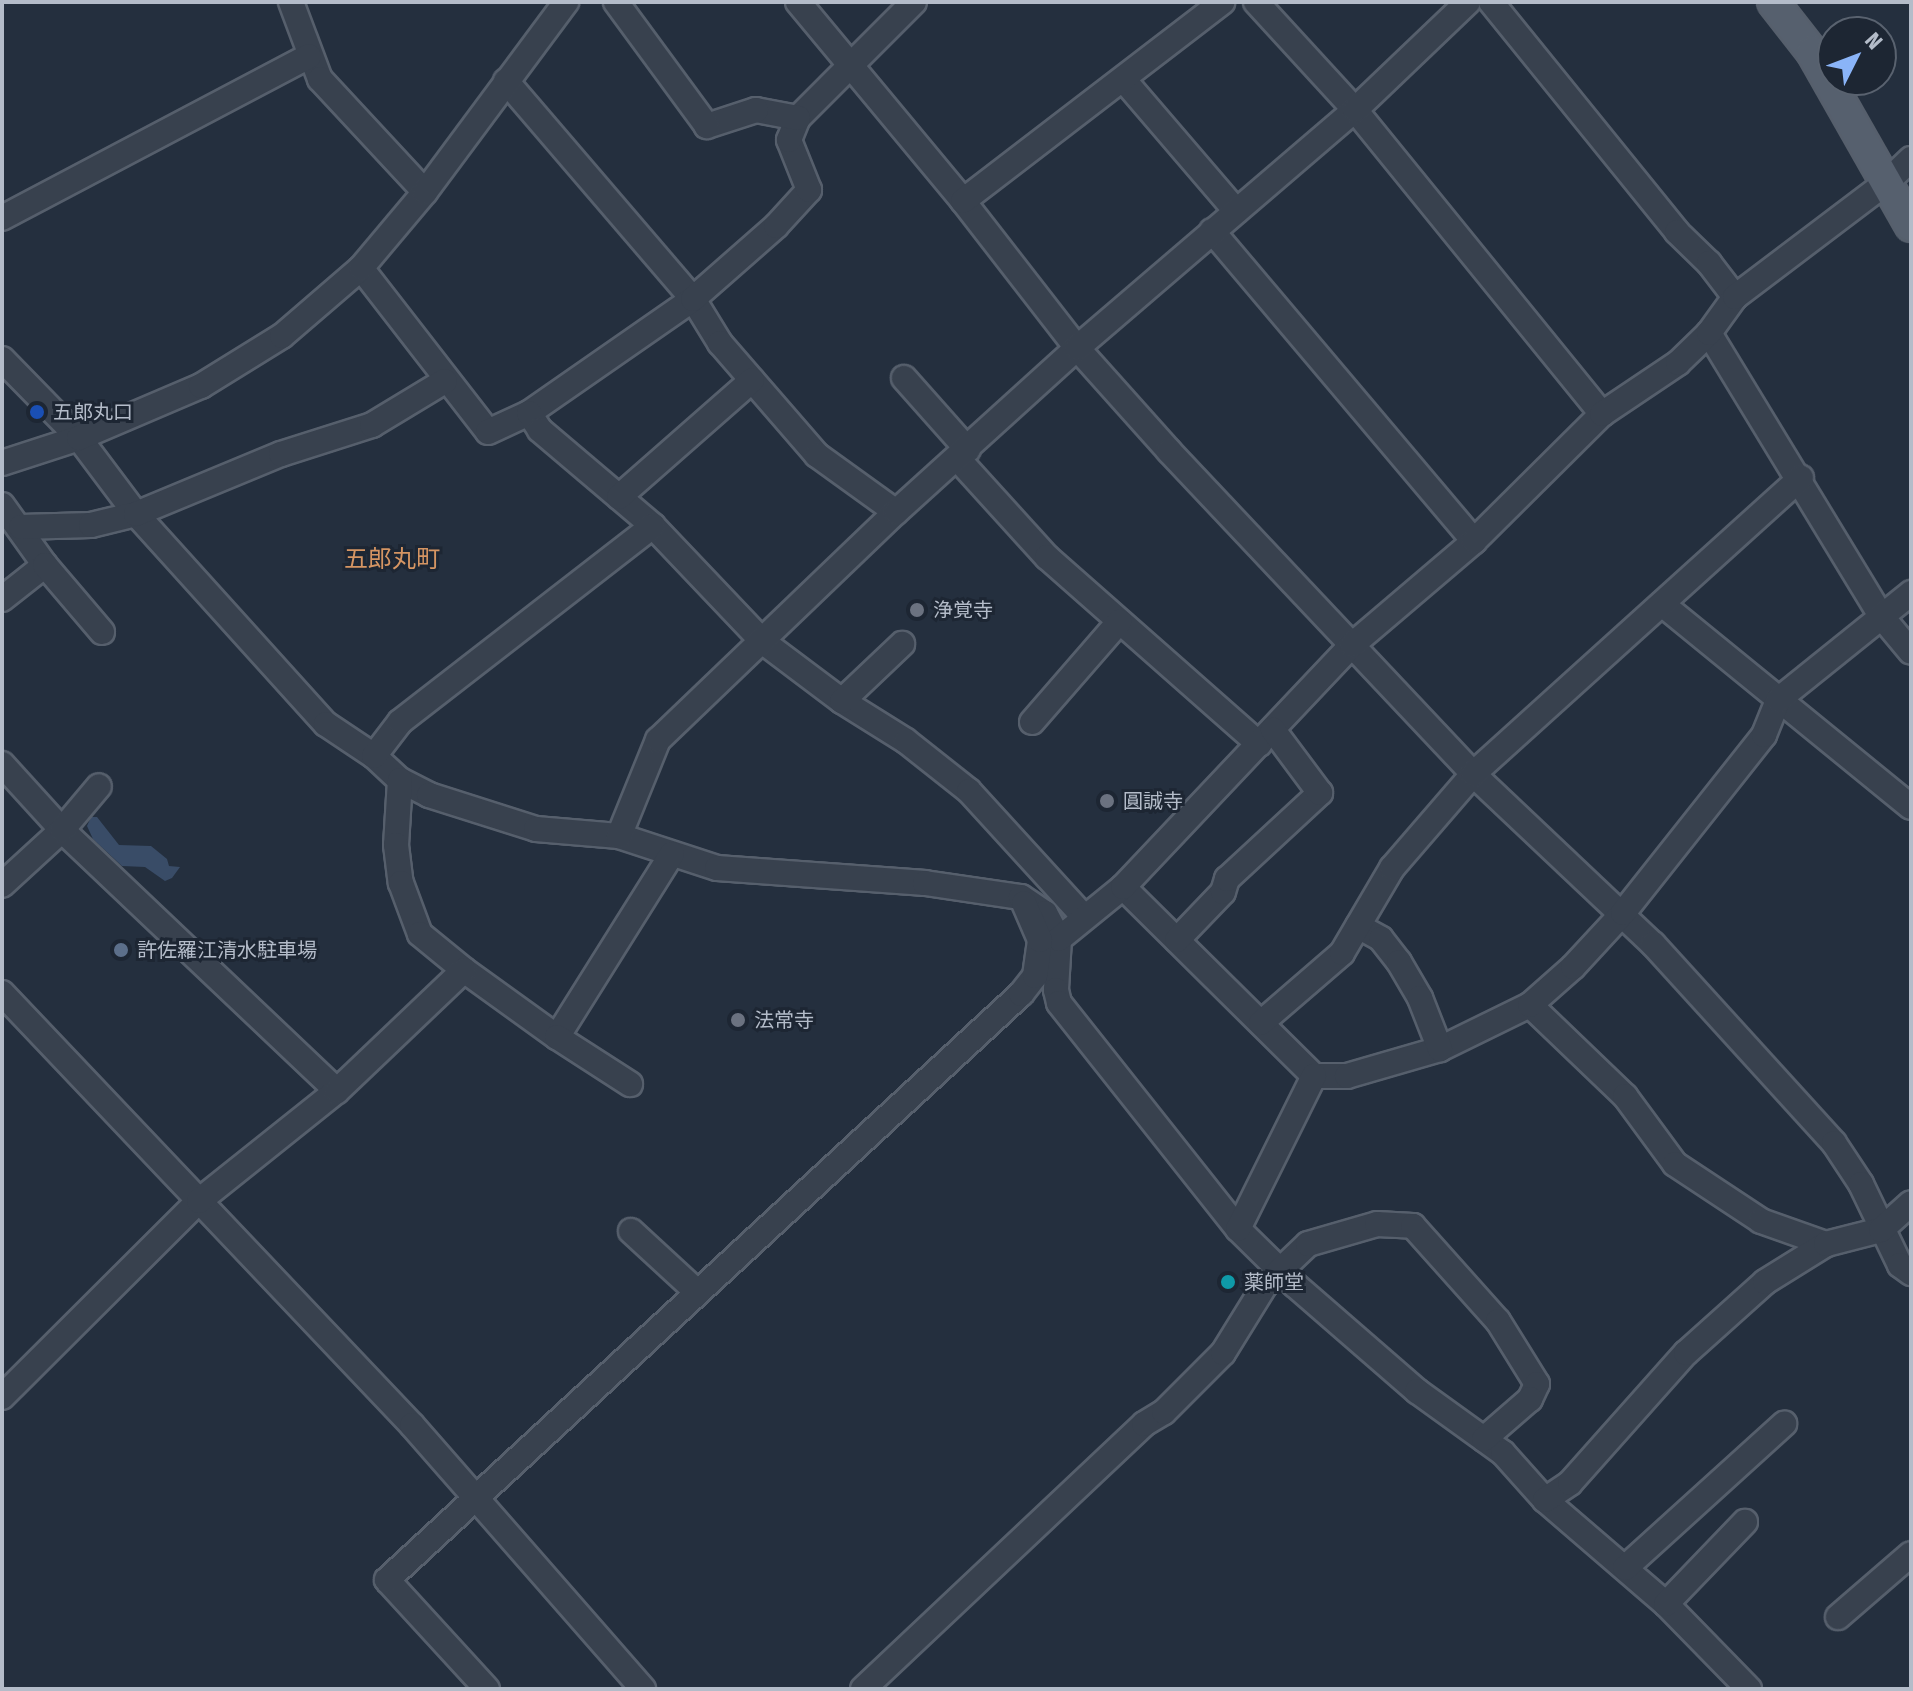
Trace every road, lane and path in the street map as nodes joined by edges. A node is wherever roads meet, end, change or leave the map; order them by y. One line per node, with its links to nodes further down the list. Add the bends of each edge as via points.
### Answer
1 (291, 2): 11 (street)
2 (566, 2): 14 (street)
3 (616, 2): 16 (street, via 707,126 756,110)
4 (798, 2): 12 (street)
5 (914, 2): 12 (street)
6 (1222, 2): 13 (street)
7 (1256, 2): 15 (street)
8 (1468, 2): 15 (street)
9 (1491, 2): 26 (street)
10 (1773, 2): 18 (main road, via 1812,52)
11 (309, 56): 19 (street, via 320,79); 22 (street)
12 (851, 66): 16 (street); 20 (street)
13 (1123, 79): 20 (street); 21 (street)
14 (506, 81): 19 (street); 27 (street)
15 (1355, 110): 21 (street); 35 (street)
16 (798, 118): 27 (street, via 789,140 809,190)
17 (1911, 159): 18 (street)
18 (1887, 182): 23 (main road); 26 (street)
19 (425, 192): 25 (street)
20 (963, 201): 29 (street)
21 (1236, 211): 24 (street)
22 (2, 218)
23 (1911, 226)
24 (1212, 231): 29 (street); 46 (street)
25 (361, 268): 33 (street); 36 (street, via 282,336 201,386)
26 (1735, 297): 28 (street)
27 (693, 299): 32 (street, via 720,343); 34 (street)
28 (1709, 333): 35 (street, via 1678,363); 39 (street)
29 (1077, 348): 37 (street); 56 (street)
30 (2, 359): 36 (street)
31 (904, 378): 37 (street)
32 (752, 380): 40 (street); 42 (street, via 817,455)
33 (445, 381): 34 (street, via 488,432); 43 (street, via 372,425 281,454)
34 (529, 413): 40 (street, via 540,430)
35 (1602, 414): 46 (street)
36 (79, 438): 38 (street); 43 (street)
37 (963, 454): 42 (street); 52 (street, via 1047,557)
38 (2, 463)
39 (1801, 478): 50 (street); 51 (street)
40 (619, 497): 44 (street)
41 (2, 505): 45 (street)
42 (896, 512): 54 (street)
43 (136, 514): 45 (street, via 91,525); 62 (street, via 326,724)
44 (653, 526): 54 (street); 62 (street, via 400,722)
45 (21, 527): 47 (street)
46 (1474, 541): 56 (street)
47 (45, 565): 49 (street); 53 (street)
48 (1911, 593): 51 (street)
49 (2, 599)
50 (1662, 604): 58 (street); 64 (street)
51 (1882, 617): 57 (street); 58 (street)
52 (1119, 622): 60 (street); 61 (street)
53 (102, 632)
54 (762, 641): 59 (street); 69 (street, via 658,740)
55 (902, 644): 59 (street)
56 (1352, 645): 61 (street); 64 (street)
57 (1911, 652)
58 (1778, 700): 67 (street); 74 (street, via 1764,735)
59 (842, 701): 75 (street, via 906,741 969,791)
60 (1032, 722)
61 (1266, 737): 72 (street); 78 (street, via 1320,793 1227,879 1223,892)
62 (374, 756): 65 (street)
63 (2, 764): 68 (street)
64 (1473, 774): 74 (street); 76 (street, via 1392,868)
65 (400, 780): 69 (street, via 429,795 536,829); 79 (street, via 396,845 401,883 420,934)
66 (99, 786): 68 (street)
67 (1911, 807)
68 (62, 830): 71 (street); 87 (street)
69 (619, 836): 70 (street)
70 (672, 854): 73 (street, via 717,868 925,883); 83 (street)
71 (2, 885)
72 (1123, 887): 75 (street); 78 (street)
73 (1021, 897): 77 (street, via 1045,913); 96 (street, via 1040,940 1035,976 1021,994)
74 (1623, 913): 81 (street); 91 (street, via 1834,1143 1861,1184)
75 (1084, 917): 77 (street)
76 (1358, 926): 82 (street, via 1342,953); 84 (street, via 1381,939 1399,962)
77 (1059, 939): 90 (street, via 1059,1003)
78 (1177, 940): 82 (street)
79 (464, 970): 83 (street); 87 (street)
80 (2, 993): 88 (street)
81 (1530, 1005): 84 (street); 93 (street, via 1625,1096 1675,1164 1761,1221)
82 (1261, 1023): 85 (street)
83 (557, 1037): 86 (street)
84 (1440, 1049): 85 (street, via 1347,1076)
85 (1314, 1076): 90 (street)
86 (630, 1084)
87 (337, 1091): 88 (street)
88 (199, 1201): 97 (street); 100 (street)
89 (1911, 1203): 91 (street)
90 (1238, 1229): 94 (street)
91 (1881, 1230): 93 (street); 95 (street, via 1900,1265)
92 (631, 1231): 96 (street)
93 (1826, 1244): 101 (street, via 1765,1282 1686,1353 1570,1483)
94 (1279, 1270): 99 (street, via 1417,1391); 99 (street, via 1308,1244 1355,1228 1413,1226 1498,1321 1537,1384 1530,1399); 109 (street, via 1223,1353)
95 (1911, 1273)
96 (697, 1292): 100 (street)
97 (2, 1397)
98 (1784, 1424): 104 (street)
99 (1484, 1439): 101 (street)
100 (474, 1497): 107 (street, via 387,1580); 108 (street)
101 (1545, 1500): 104 (street)
102 (1745, 1522): 105 (street)
103 (1911, 1554): 106 (street)
104 (1625, 1568): 105 (street)
105 (1666, 1604): 110 (street)
106 (1838, 1617)
107 (487, 1689)
108 (643, 1689)
109 (863, 1689)
110 (1749, 1689)

